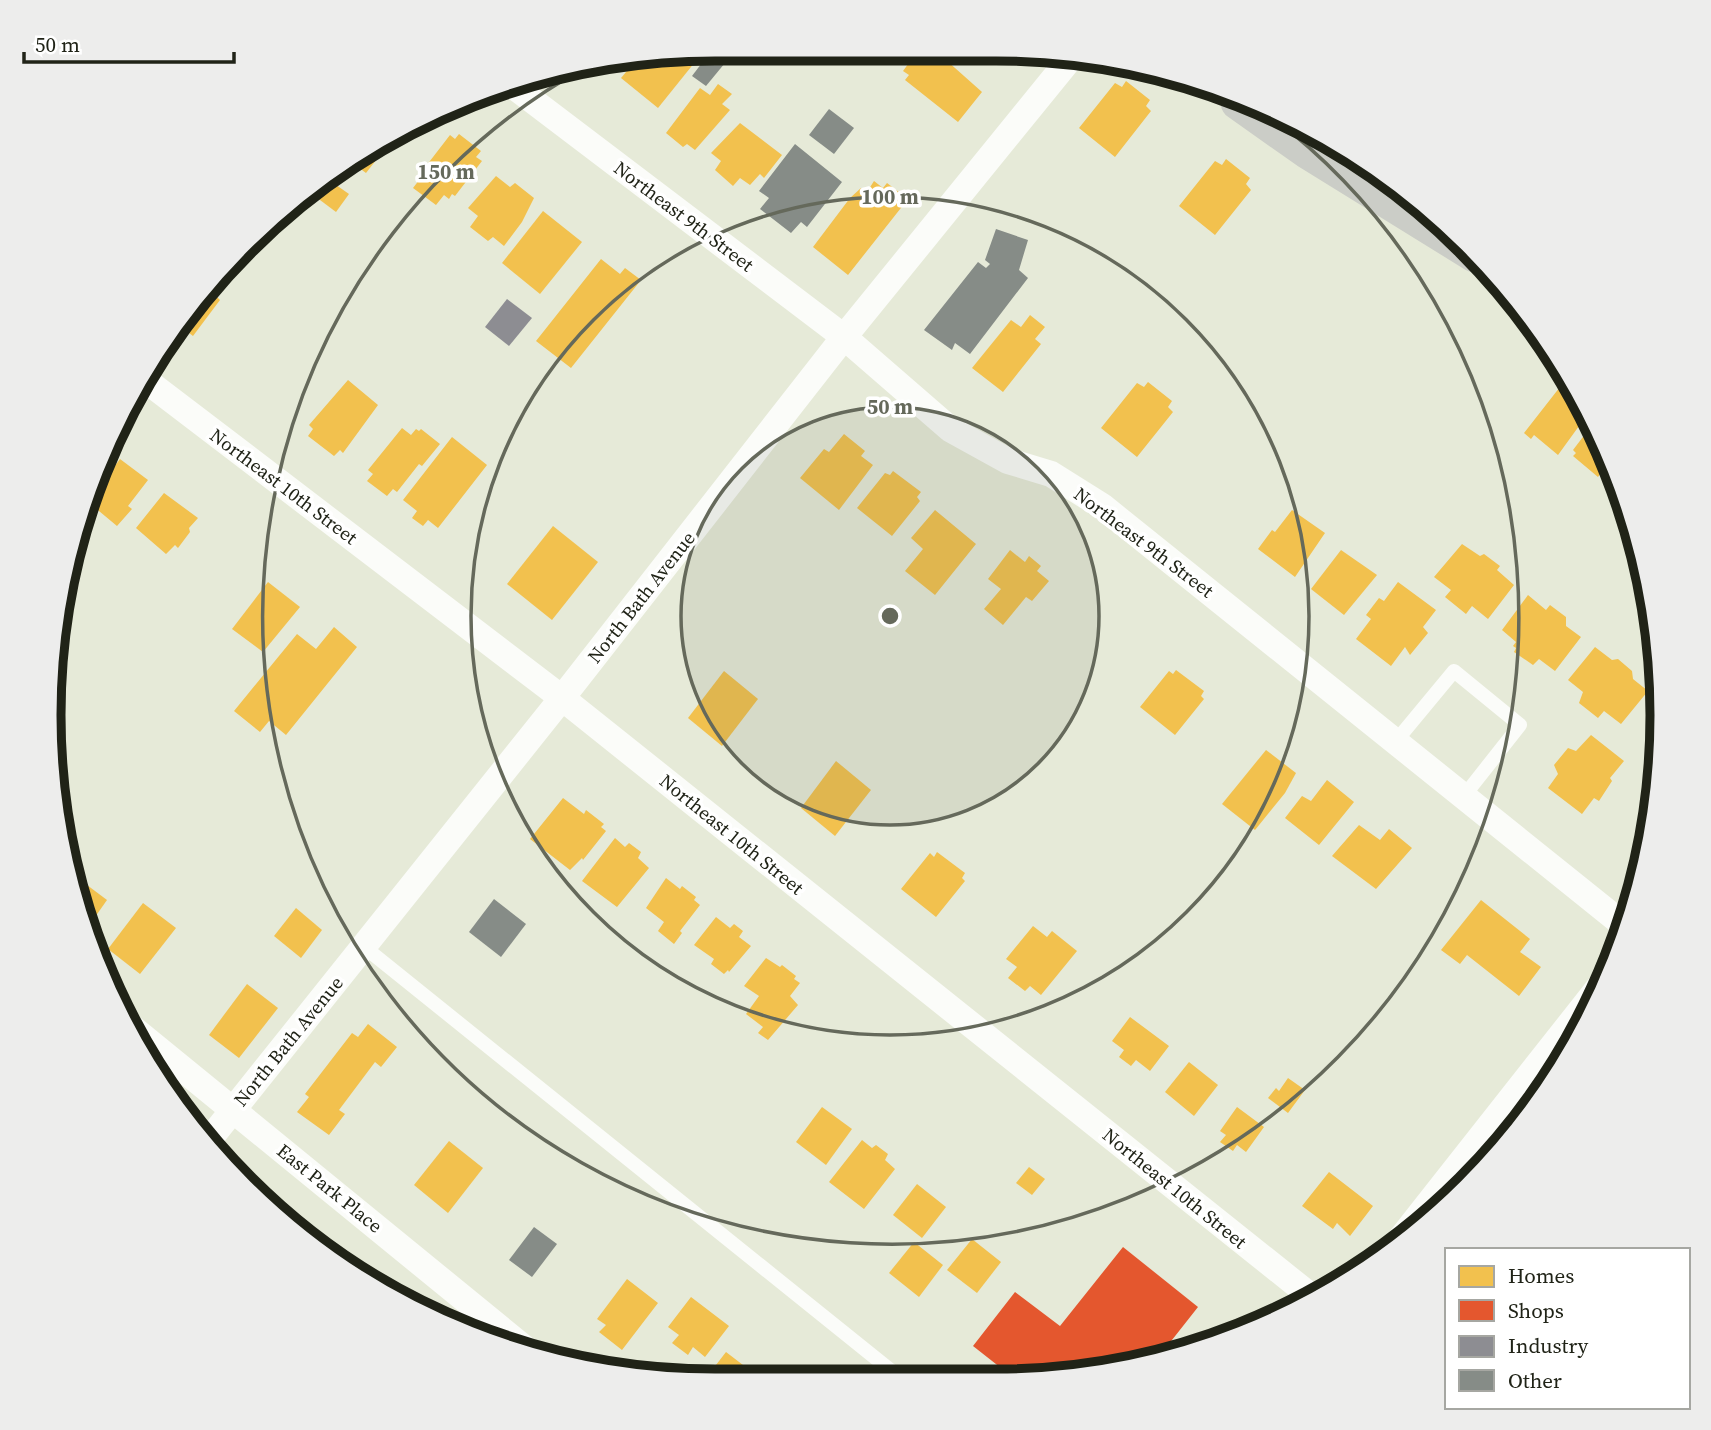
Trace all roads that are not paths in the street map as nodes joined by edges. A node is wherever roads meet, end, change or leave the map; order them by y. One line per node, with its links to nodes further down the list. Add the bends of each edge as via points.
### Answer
1 (1064, 65): 5 (street, North Bath Avenue)
2 (521, 91): 5 (street, Northeast 9th Street)
3 (1263, 119): 4 (main road)
4 (1431, 227)
5 (844, 337): 7 (street, North Bath Avenue); 8 (street, Northeast 9th Street, via 950,429 1008,461 1051,474 1102,506)
6 (151, 384): 7 (street, Northeast 10th Street)
7 (562, 698): 11 (street, North Bath Avenue); 17 (street, Northeast 10th Street)
8 (1396, 741): 9 (street, Northeast 9th Street); 9 (lane, via 1454,671 1502,709 1520,725)
9 (1464, 796): 10 (street, Northeast 9th Street)
10 (1617, 919)
11 (363, 946): 14 (street, North Bath Avenue); 19 (lane)
12 (1575, 1018): 16 (street)
13 (148, 1041): 14 (street, East Park Place)
14 (233, 1109): 15 (street, North Bath Avenue); 18 (street, East Park Place)
15 (213, 1134)
16 (1423, 1210)
17 (1304, 1291)
18 (509, 1335)
19 (889, 1369)

